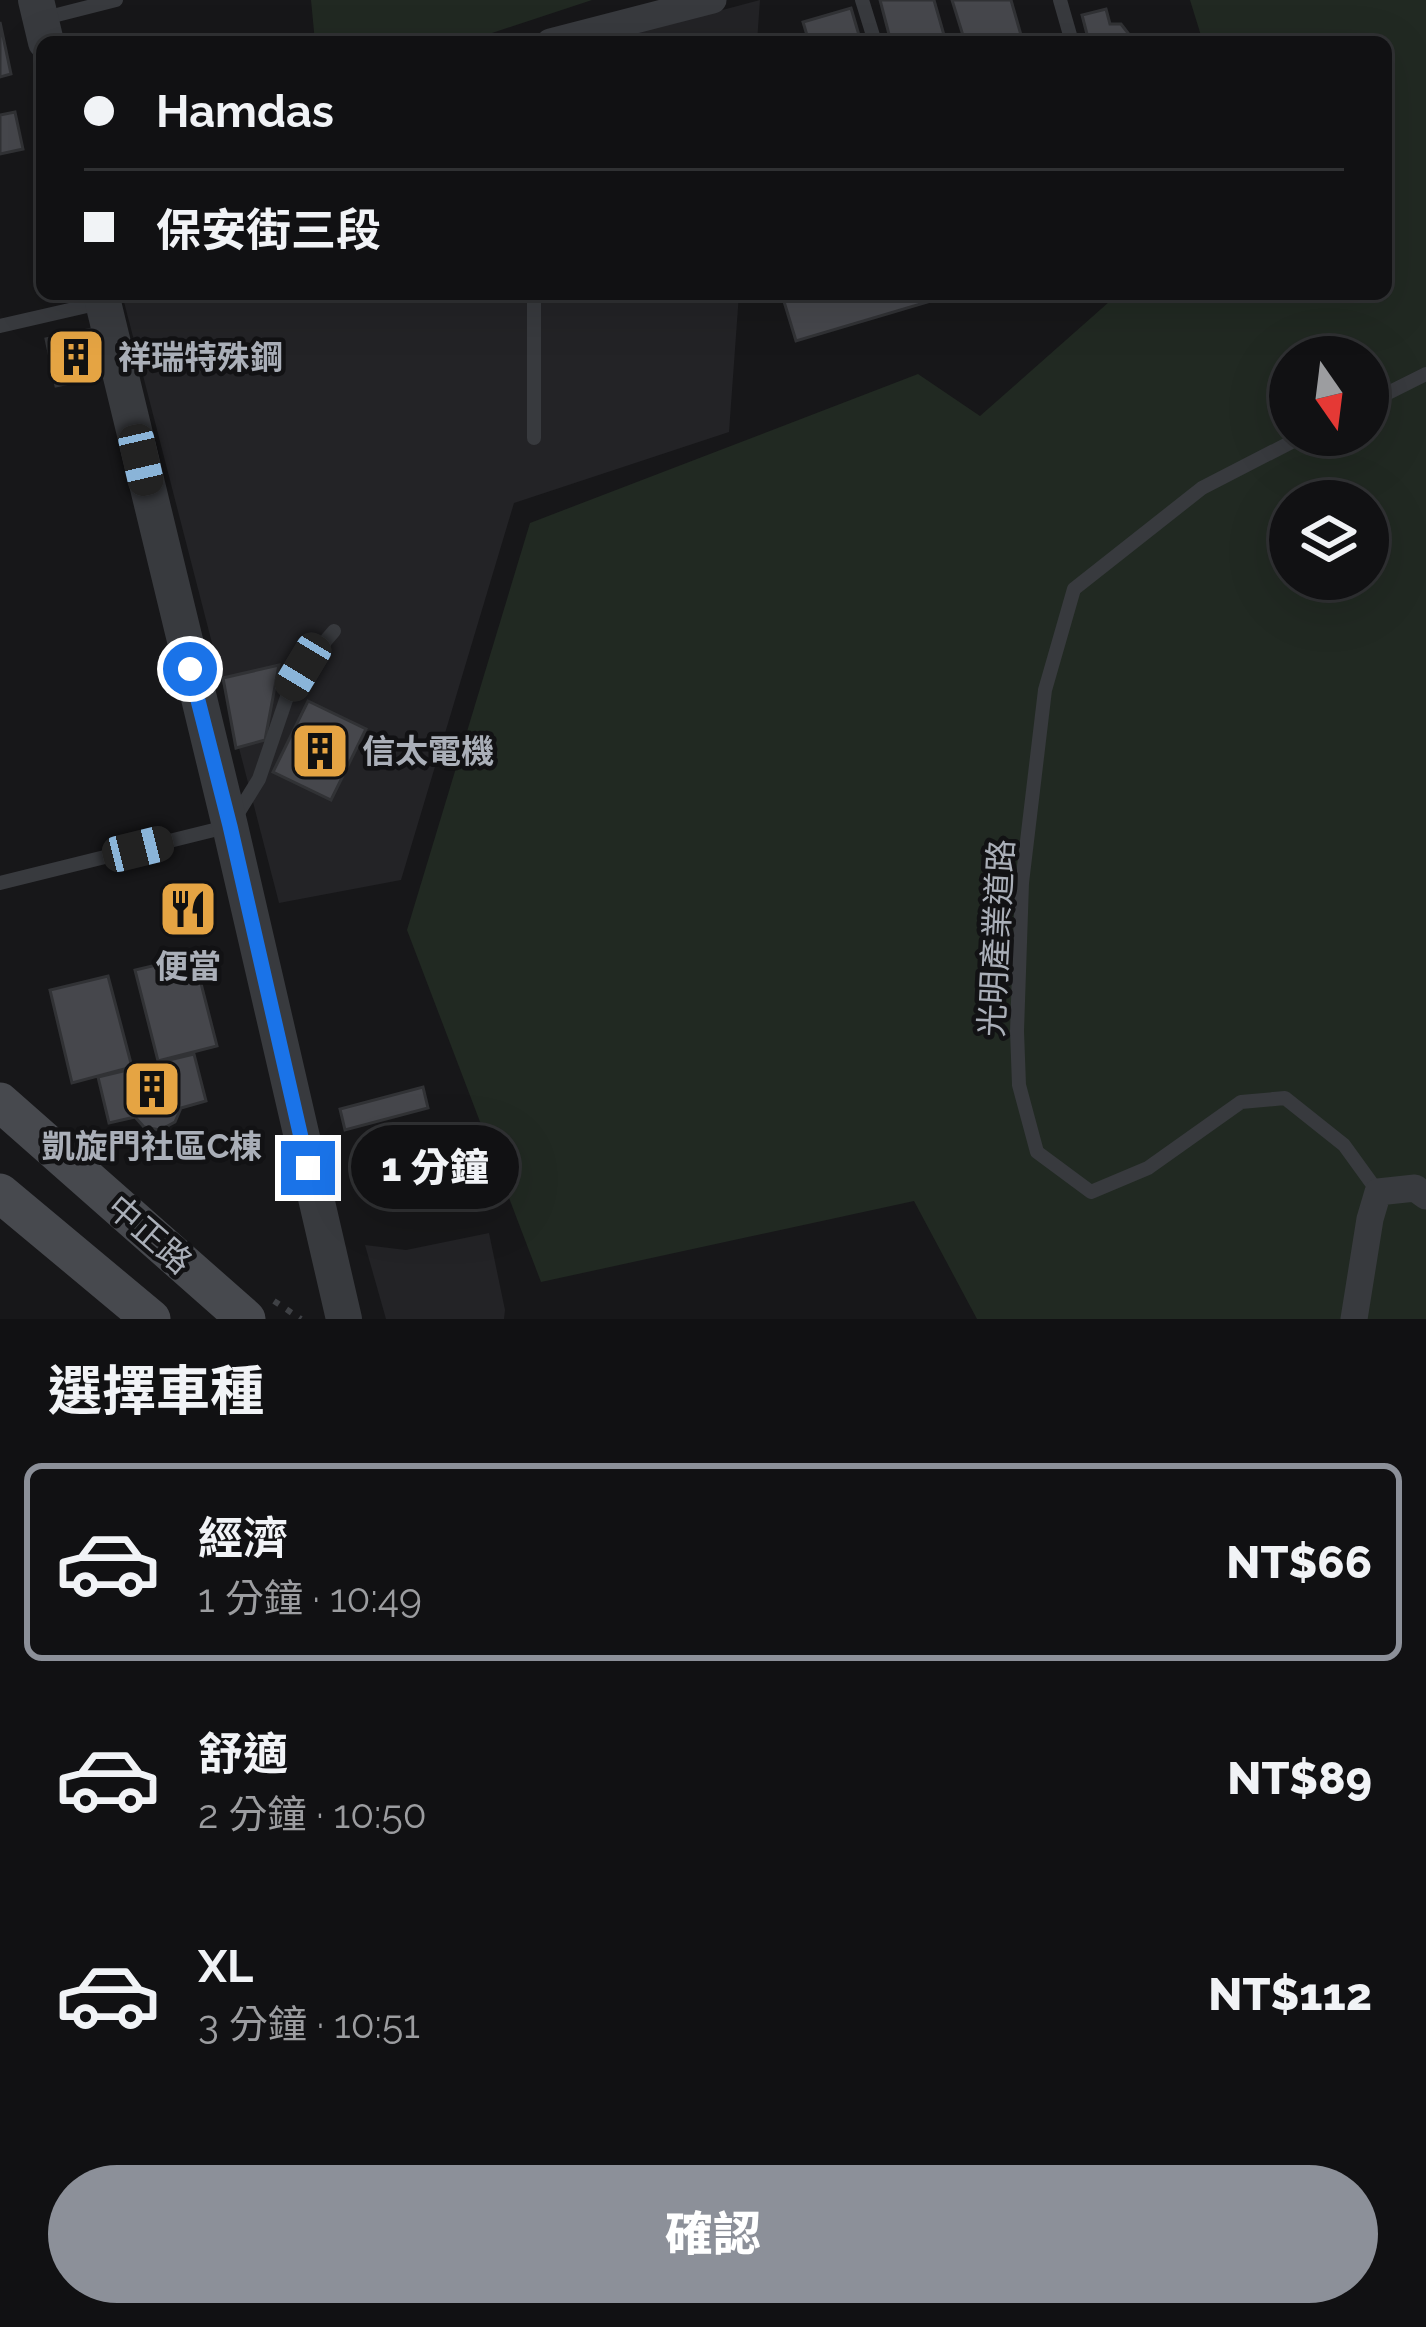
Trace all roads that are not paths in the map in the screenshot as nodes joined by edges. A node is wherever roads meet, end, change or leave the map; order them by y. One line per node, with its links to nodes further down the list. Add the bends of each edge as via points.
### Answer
1 (116, 0): 5 (lane)
2 (713, 0): 6 (street)
3 (862, 0): 7 (lane)
4 (1060, 0): 8 (lane)
5 (41, 20)
6 (573, 36)
7 (873, 36)
8 (1070, 36)
9 (95, 300): 12 (lane)
10 (102, 300): 18 (street)
11 (534, 300): 15 (lane)
12 (0, 326)
13 (1426, 374): 14 (lane)
14 (1389, 392)
15 (534, 438)
16 (1269, 454): 21 (lane, 光明產業道路, via 1202,488 1074,590 1045,690 1024,862 1018,1085 1037,1152 1091,1192 1148,1168 1241,1102 1286,1098 1344,1145)
17 (334, 631): 18 (lane, via 290,688 259,779)
18 (230, 826): 19 (lane); 26 (street)
19 (0, 883)
20 (0, 1102): 25 (main road, 中正路)
21 (1378, 1192): 23 (street, via 1415,1188); 27 (street)
22 (0, 1193): 24 (main road, 中正路)
23 (1426, 1196)
24 (151, 1319)
25 (246, 1319)
26 (344, 1319)
27 (1354, 1319)

